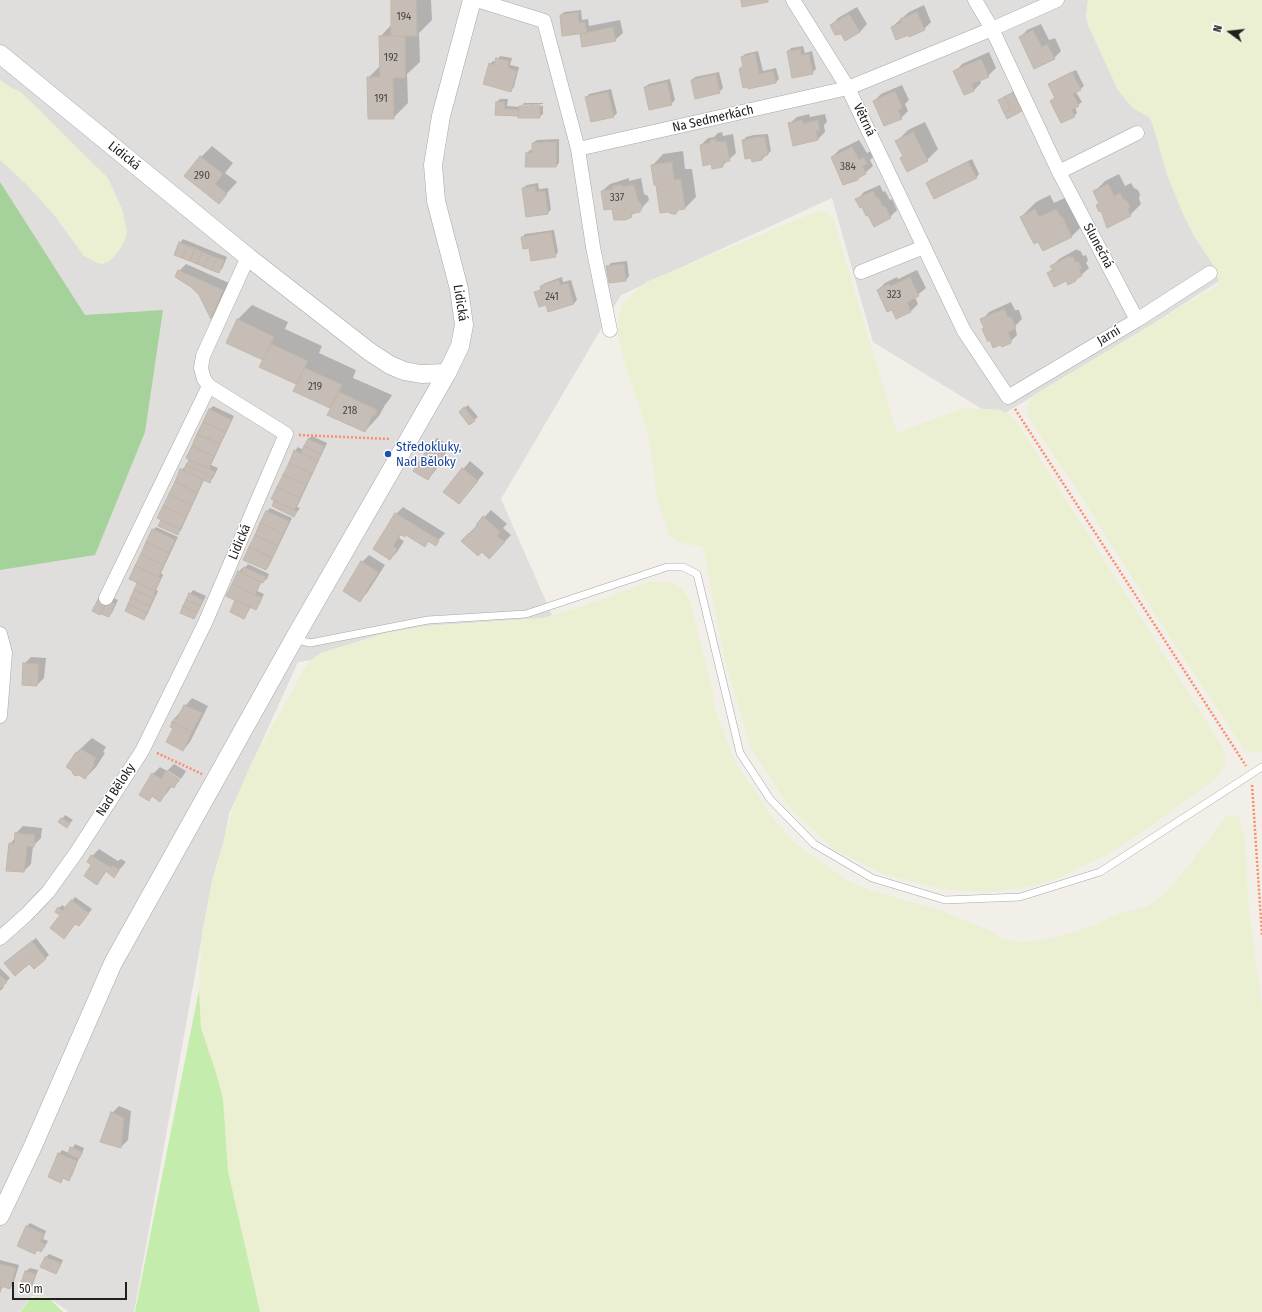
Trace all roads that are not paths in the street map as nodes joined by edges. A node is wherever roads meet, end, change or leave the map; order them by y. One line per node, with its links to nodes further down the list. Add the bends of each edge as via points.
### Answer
1 (472, 0): 18 (street, Lidická, via 441,116 434,165 436,201 459,288 464,325 460,346)
2 (477, 0): 10 (street, via 544,21)
3 (793, 0): 8 (street, Větrná)
4 (975, 0): 6 (street, Slunečná)
5 (1057, 0): 6 (street)
6 (992, 30): 8 (street); 11 (street, Slunečná)
7 (0, 54): 13 (street, Lidická)
8 (848, 88): 10 (street, Na Sedmerkách); 12 (street, Větrná)
9 (1137, 133): 11 (street)
10 (578, 149): 17 (street, via 593,247)
11 (1059, 172): 16 (street, Slunečná)
12 (924, 247): 14 (street); 20 (street, Větrná, via 964,331)
13 (248, 257): 18 (street, Lidická, via 390,365 421,374); 19 (street, via 203,356 201,368)
14 (861, 272)
15 (1210, 273): 16 (street, Jarní)
16 (1137, 320): 20 (street, Jarní)
17 (610, 330)
18 (447, 373): 24 (street)
19 (209, 386): 21 (street); 22 (street, Lidická, via 286,434)
20 (1008, 397)
21 (106, 598)
22 (205, 623): 27 (street, Nad Běloky, via 144,747 76,853 48,892)
23 (0, 634): 25 (street, via 5,653)
24 (294, 639): 26 (lane, via 310,643 428,620 526,614 667,566 683,566 697,574 740,753 770,799 814,844 872,878 945,900 1020,897 1100,872); 28 (street, via 113,963)
25 (0, 716)
26 (1262, 767)
27 (0, 938)
28 (0, 1216)

